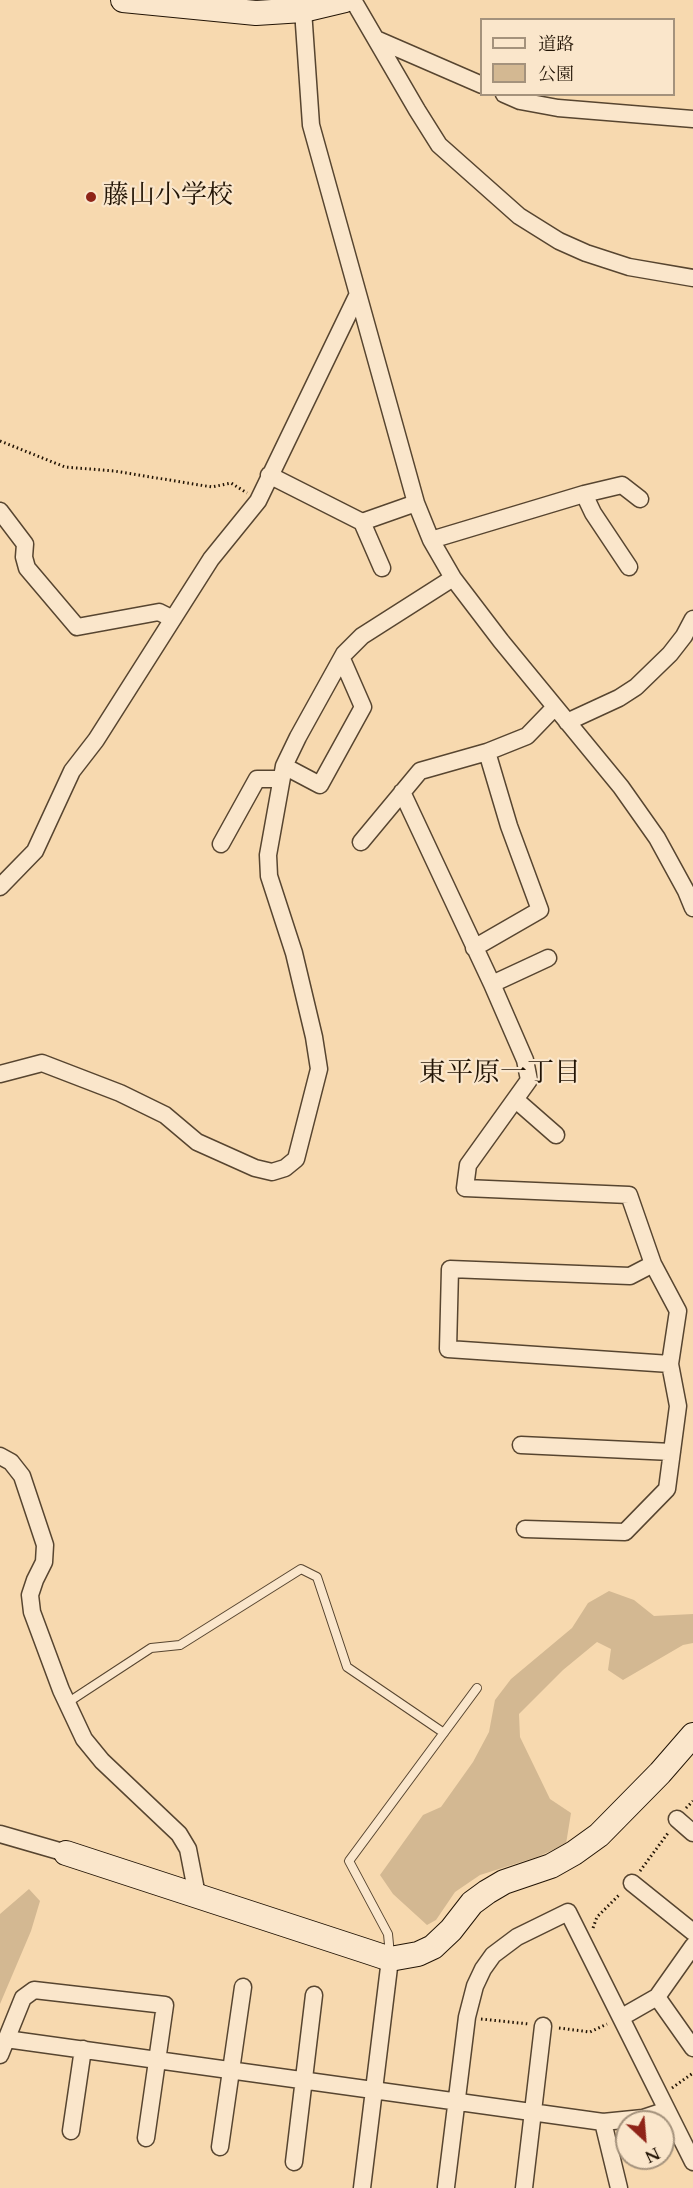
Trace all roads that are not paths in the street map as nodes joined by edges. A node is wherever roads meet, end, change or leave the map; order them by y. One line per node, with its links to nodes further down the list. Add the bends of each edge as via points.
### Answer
1 (123, 0): 4 (street, via 256,13)
2 (345, 0): 4 (street)
3 (353, 0): 5 (street)
4 (303, 10): 10 (street, via 311,125)
5 (376, 39): 6 (street); 9 (street, via 440,145 519,216 586,253 629,267)
6 (480, 84)
7 (509, 96): 8 (street, via 558,108)
8 (693, 119)
9 (693, 278)
10 (357, 296): 11 (street); 14 (street)
11 (269, 475): 16 (street); 21 (street, via 258,501 211,559)
12 (584, 494): 13 (street, via 622,485); 17 (street); 18 (street)
13 (640, 499)
14 (416, 502): 16 (street); 17 (street)
15 (0, 510): 21 (street, via 25,544 27,568 77,627 159,612)
16 (362, 522): 19 (street)
17 (431, 540): 20 (street)
18 (629, 567)
19 (382, 568)
20 (453, 578): 23 (street, via 362,636); 24 (street)
21 (173, 619): 31 (street, via 72,771 35,851)
22 (693, 619): 25 (street, via 669,654 636,687)
23 (342, 659): 27 (street); 27 (street, via 363,707 320,785)
24 (555, 707): 25 (street); 26 (street, via 527,736)
25 (567, 722): 32 (street, via 657,838)
26 (488, 752): 28 (street, via 420,771); 33 (street, via 509,826 540,910)
27 (283, 772): 30 (street, via 257,779); 36 (street, via 268,855 269,876 294,953 319,1069 296,1159 272,1172 255,1168 197,1142 165,1115 42,1063)
28 (402, 792): 29 (street); 33 (street)
29 (360, 842)
30 (221, 844)
31 (0, 887)
32 (693, 908)
33 (474, 948): 35 (street)
34 (548, 958): 35 (street)
35 (492, 984): 37 (street, via 525,1060 529,1080)
36 (0, 1074)
37 (516, 1100): 38 (street); 39 (street, via 468,1165 465,1188 629,1195)
38 (556, 1135)
39 (653, 1264): 40 (street, via 678,1311); 40 (street, via 630,1276 450,1269 448,1349)
40 (670, 1364): 42 (street, via 678,1406)
41 (521, 1445): 42 (street)
42 (672, 1452): 44 (street, via 667,1489 625,1532)
43 (0, 1456): 46 (street, via 22,1476 45,1545 44,1562 30,1595 32,1612)
44 (525, 1529)
45 (477, 1689): 47 (lane)
46 (67, 1704): 47 (lane, via 151,1647 180,1645 301,1569 317,1577 347,1667); 54 (street, via 84,1740 102,1761 179,1834 188,1849)
47 (444, 1733): 57 (lane, via 349,1861 388,1934)
48 (693, 1735): 57 (street, via 599,1835 551,1866 487,1892 433,1947)
49 (677, 1819): 50 (street)
50 (693, 1833)
51 (0, 1834): 52 (street)
52 (66, 1853): 54 (street)
53 (632, 1883): 55 (street)
54 (197, 1895): 57 (street)
55 (693, 1932)
56 (693, 1947): 60 (street)
57 (390, 1959): 69 (street)
58 (243, 1987): 67 (street)
59 (314, 1995): 68 (street)
60 (657, 1997): 61 (street); 64 (street)
61 (622, 2017): 70 (street, via 568,1912 517,1937 494,1955 475,1986); 71 (street)
62 (543, 2026): 72 (street)
63 (3, 2047): 65 (street); 66 (street, via 23,1998 34,1990 165,2005)
64 (693, 2048)
65 (83, 2049): 66 (street); 76 (street)
66 (157, 2060): 67 (street); 77 (street)
67 (231, 2070): 68 (street); 78 (street)
68 (304, 2079): 69 (street); 79 (street)
69 (374, 2091): 70 (street); 82 (street)
70 (456, 2103): 72 (street); 81 (street)
71 (667, 2110)
72 (533, 2112): 74 (street); 83 (street)
73 (615, 2121): 74 (street)
74 (603, 2122): 84 (street)
75 (675, 2126): 80 (street)
76 (71, 2131)
77 (146, 2138)
78 (220, 2147)
79 (294, 2162)
80 (693, 2162)
81 (446, 2187)
82 (362, 2188)
83 (524, 2188)
84 (619, 2188)

